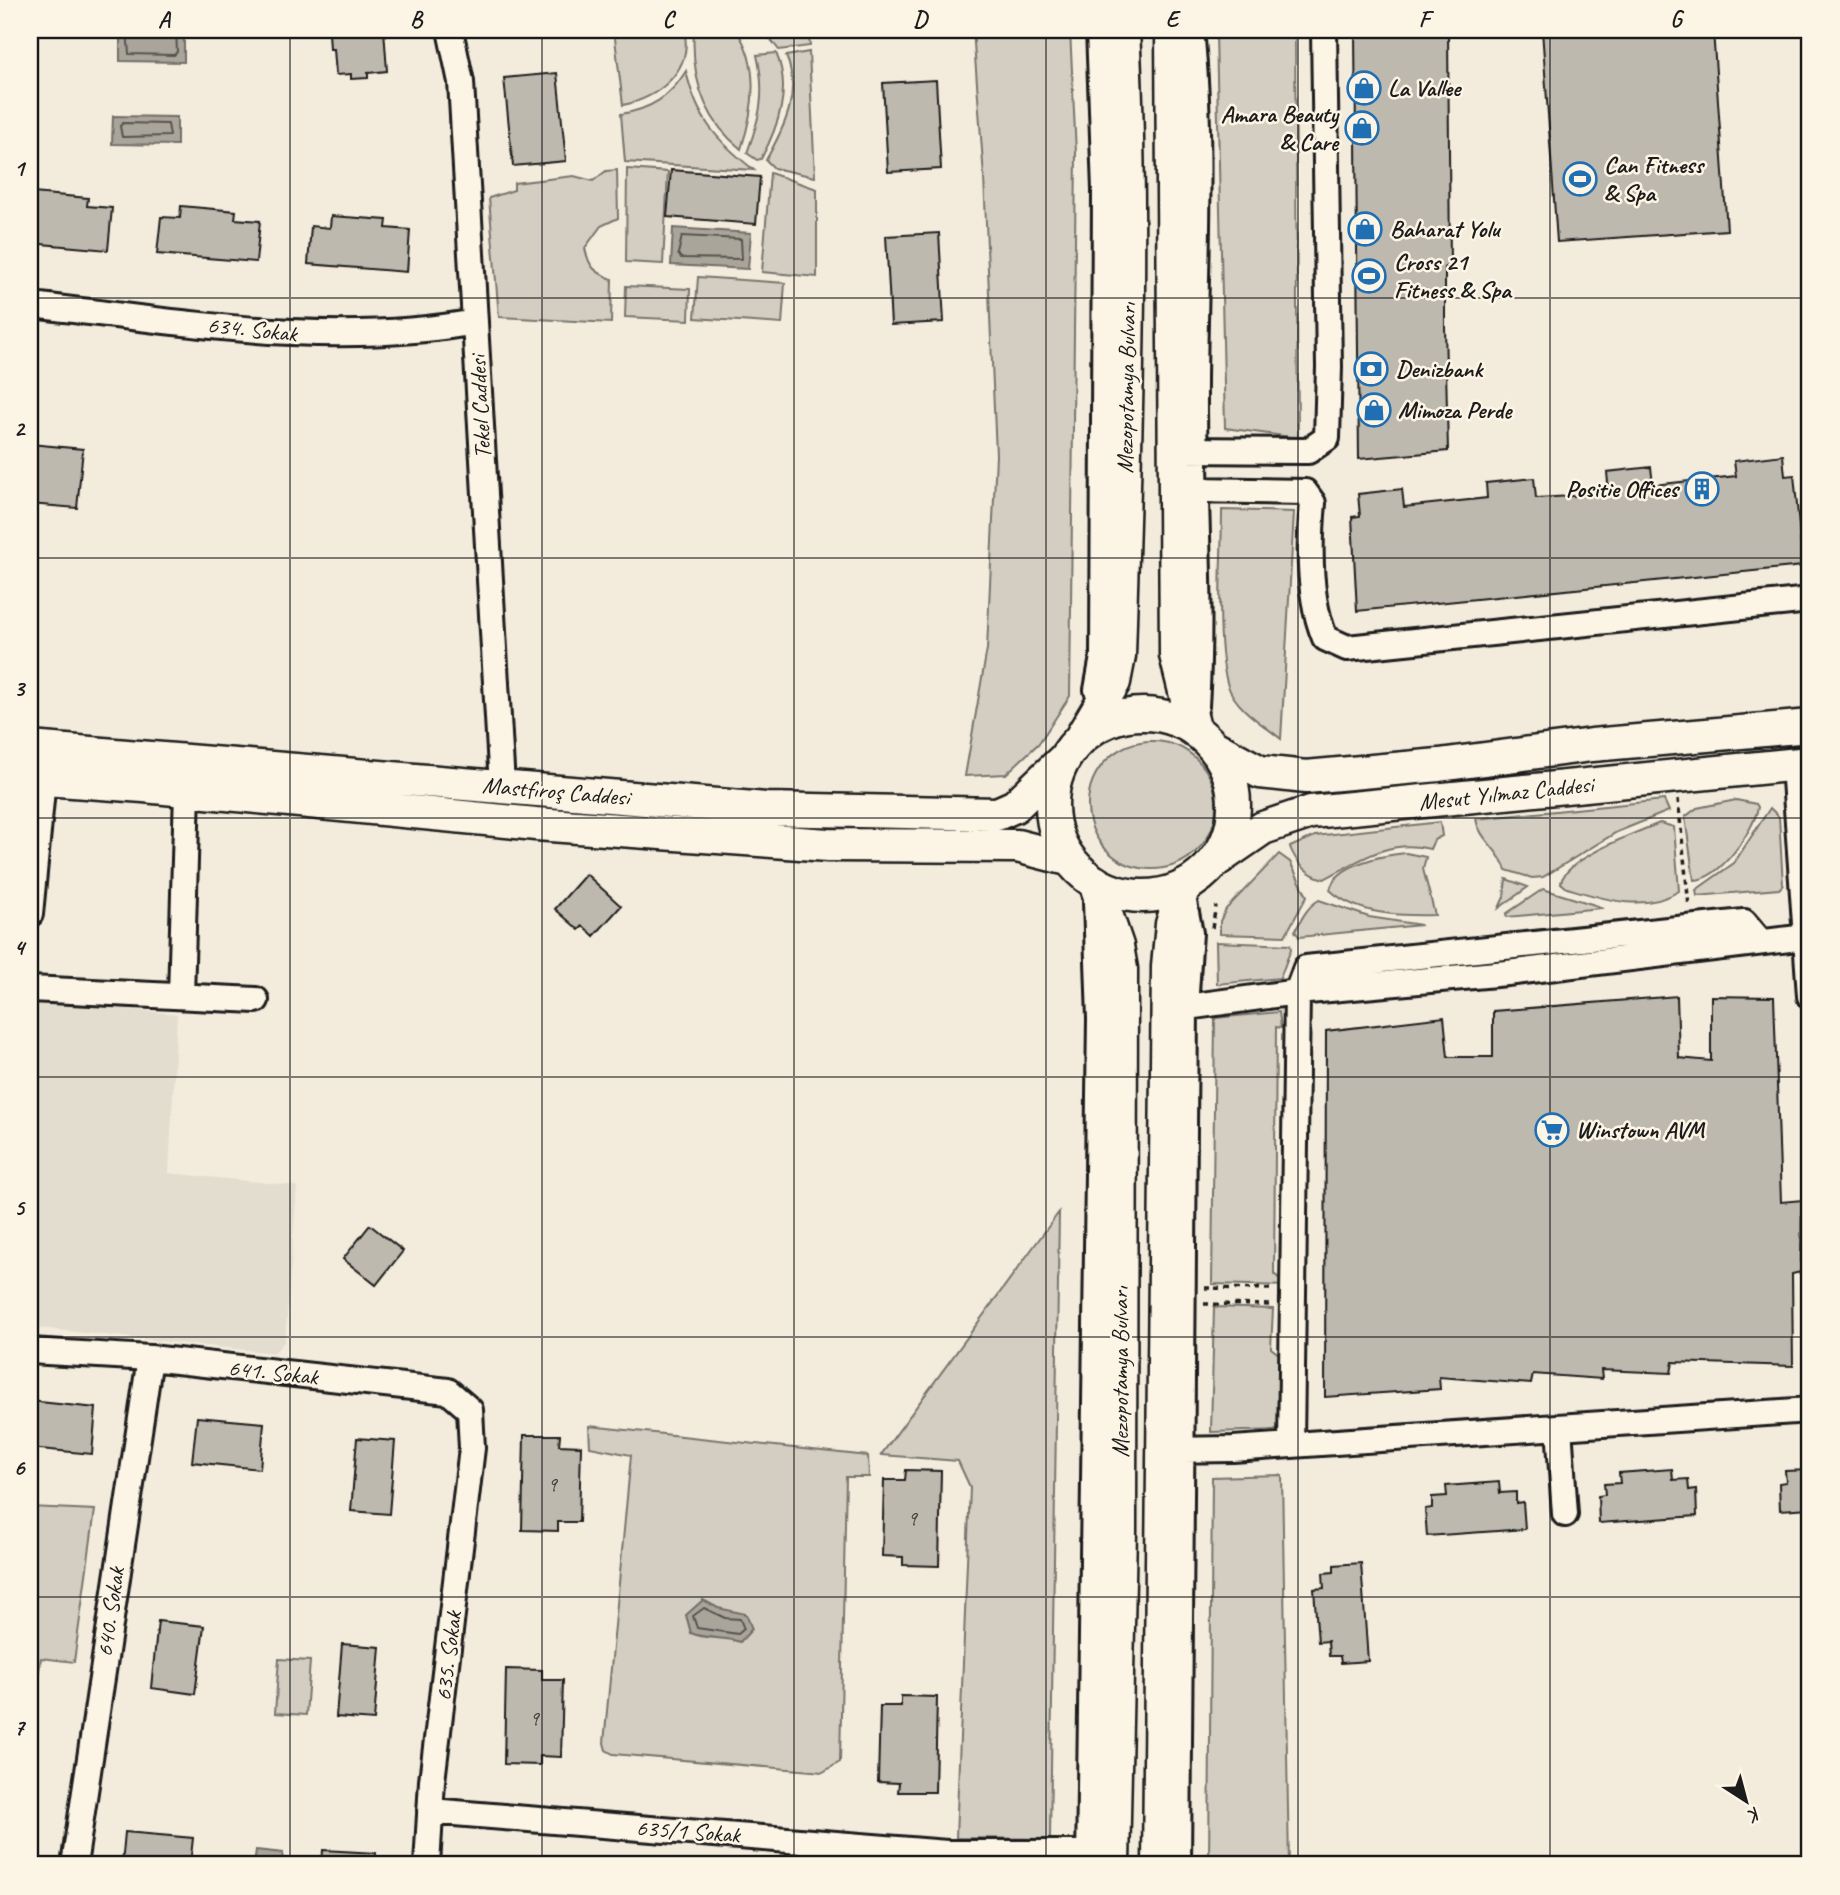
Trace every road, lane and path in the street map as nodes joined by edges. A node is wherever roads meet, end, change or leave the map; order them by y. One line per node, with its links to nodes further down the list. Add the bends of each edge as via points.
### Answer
1 (450, 30): 8 (street, Tekel Caddesi, via 461,82)
2 (1099, 30): 15 (street, via 1105,190 1103,657 1100,680)
3 (1123, 30): 15 (main road, Mezopotamya Bulvarı, via 1128,366 1119,656 1114,682)
4 (1172, 30): 9 (main road, Mezopotamya Bulvarı)
5 (1191, 30): 9 (street, via 1198,168)
6 (1324, 30): 9 (street, via 1326,438 1308,451)
7 (30, 305): 8 (street, 634. Sokak, via 308,335 433,330)
8 (475, 322): 18 (street, Tekel Caddesi)
9 (1185, 451): 10 (street); 13 (main road, Mezopotamya Bulvarı, via 1176,655)
10 (1196, 491): 11 (street, via 1305,492 1313,503 1310,538 1317,620 1325,638 1347,649); 13 (street, via 1197,682)
11 (1810, 600)
12 (1810, 726): 13 (main road, Mesut Yılmaz Caddesi, via 1306,777 1259,772)
13 (1205, 738): 15 (main road, via 1167,716 1136,713 1107,720); 22 (main road, via 1230,775 1235,805 1230,835)
14 (30, 748): 18 (main road, Mastfıroş Caddesi)
15 (1072, 748): 18 (main road, Mastfıroş Caddesi, via 1015,806 997,814 766,809); 21 (main road, via 1053,784 1051,810 1056,836)
16 (1802, 764): 22 (main road, Mesut Yılmaz Caddesi, via 1311,812 1263,828); 27 (street)
17 (36, 779): 19 (main road, Mastfıroş Caddesi); 25 (street)
18 (502, 786)
19 (187, 791): 21 (main road, Mastfıroş Caddesi, via 460,819 814,844 1017,846); 31 (street)
20 (1677, 793): 26 (path)
21 (1068, 859): 23 (main road)
22 (1215, 861): 24 (main road)
23 (1096, 885): 24 (main road, via 1139,897); 47 (main road, Mezopotamya Bulvarı, via 1121,969 1120,1531)
24 (1183, 889): 34 (main road, Mezopotamya Bulvarı, via 1172,924)
25 (30, 914)
26 (1691, 928): 28 (street, via 1744,922); 30 (street, via 1307,968)
27 (1806, 937): 28 (street); 32 (street)
28 (1761, 942): 30 (street, via 1507,973)
29 (30, 989): 31 (street)
30 (1297, 992): 34 (street); 36 (street)
31 (181, 996): 33 (street)
32 (1810, 996)
33 (256, 1000)
34 (1177, 1008): 44 (main road, Mezopotamya Bulvarı)
35 (1196, 1288): 36 (path)
36 (1293, 1297): 37 (path); 42 (street)
37 (1196, 1304)
38 (30, 1351): 39 (street, 641. Sokak)
39 (150, 1358): 43 (street, 641. Sokak, via 448,1391 470,1410); 48 (street, 640. Sokak)
40 (1810, 1410): 41 (street)
41 (1559, 1427): 42 (street); 45 (street)
42 (1291, 1445): 44 (street)
43 (472, 1448): 46 (street, 635. Sokak)
44 (1174, 1450): 50 (main road, Mezopotamya Bulvarı); 51 (street)
45 (1565, 1514)
46 (430, 1811): 47 (street, 635/1 Sokak, via 947,1853); 49 (street, 635. Sokak)
47 (1101, 1859)
48 (74, 1865)
49 (427, 1865)
50 (1159, 1865)
51 (1178, 1865)

